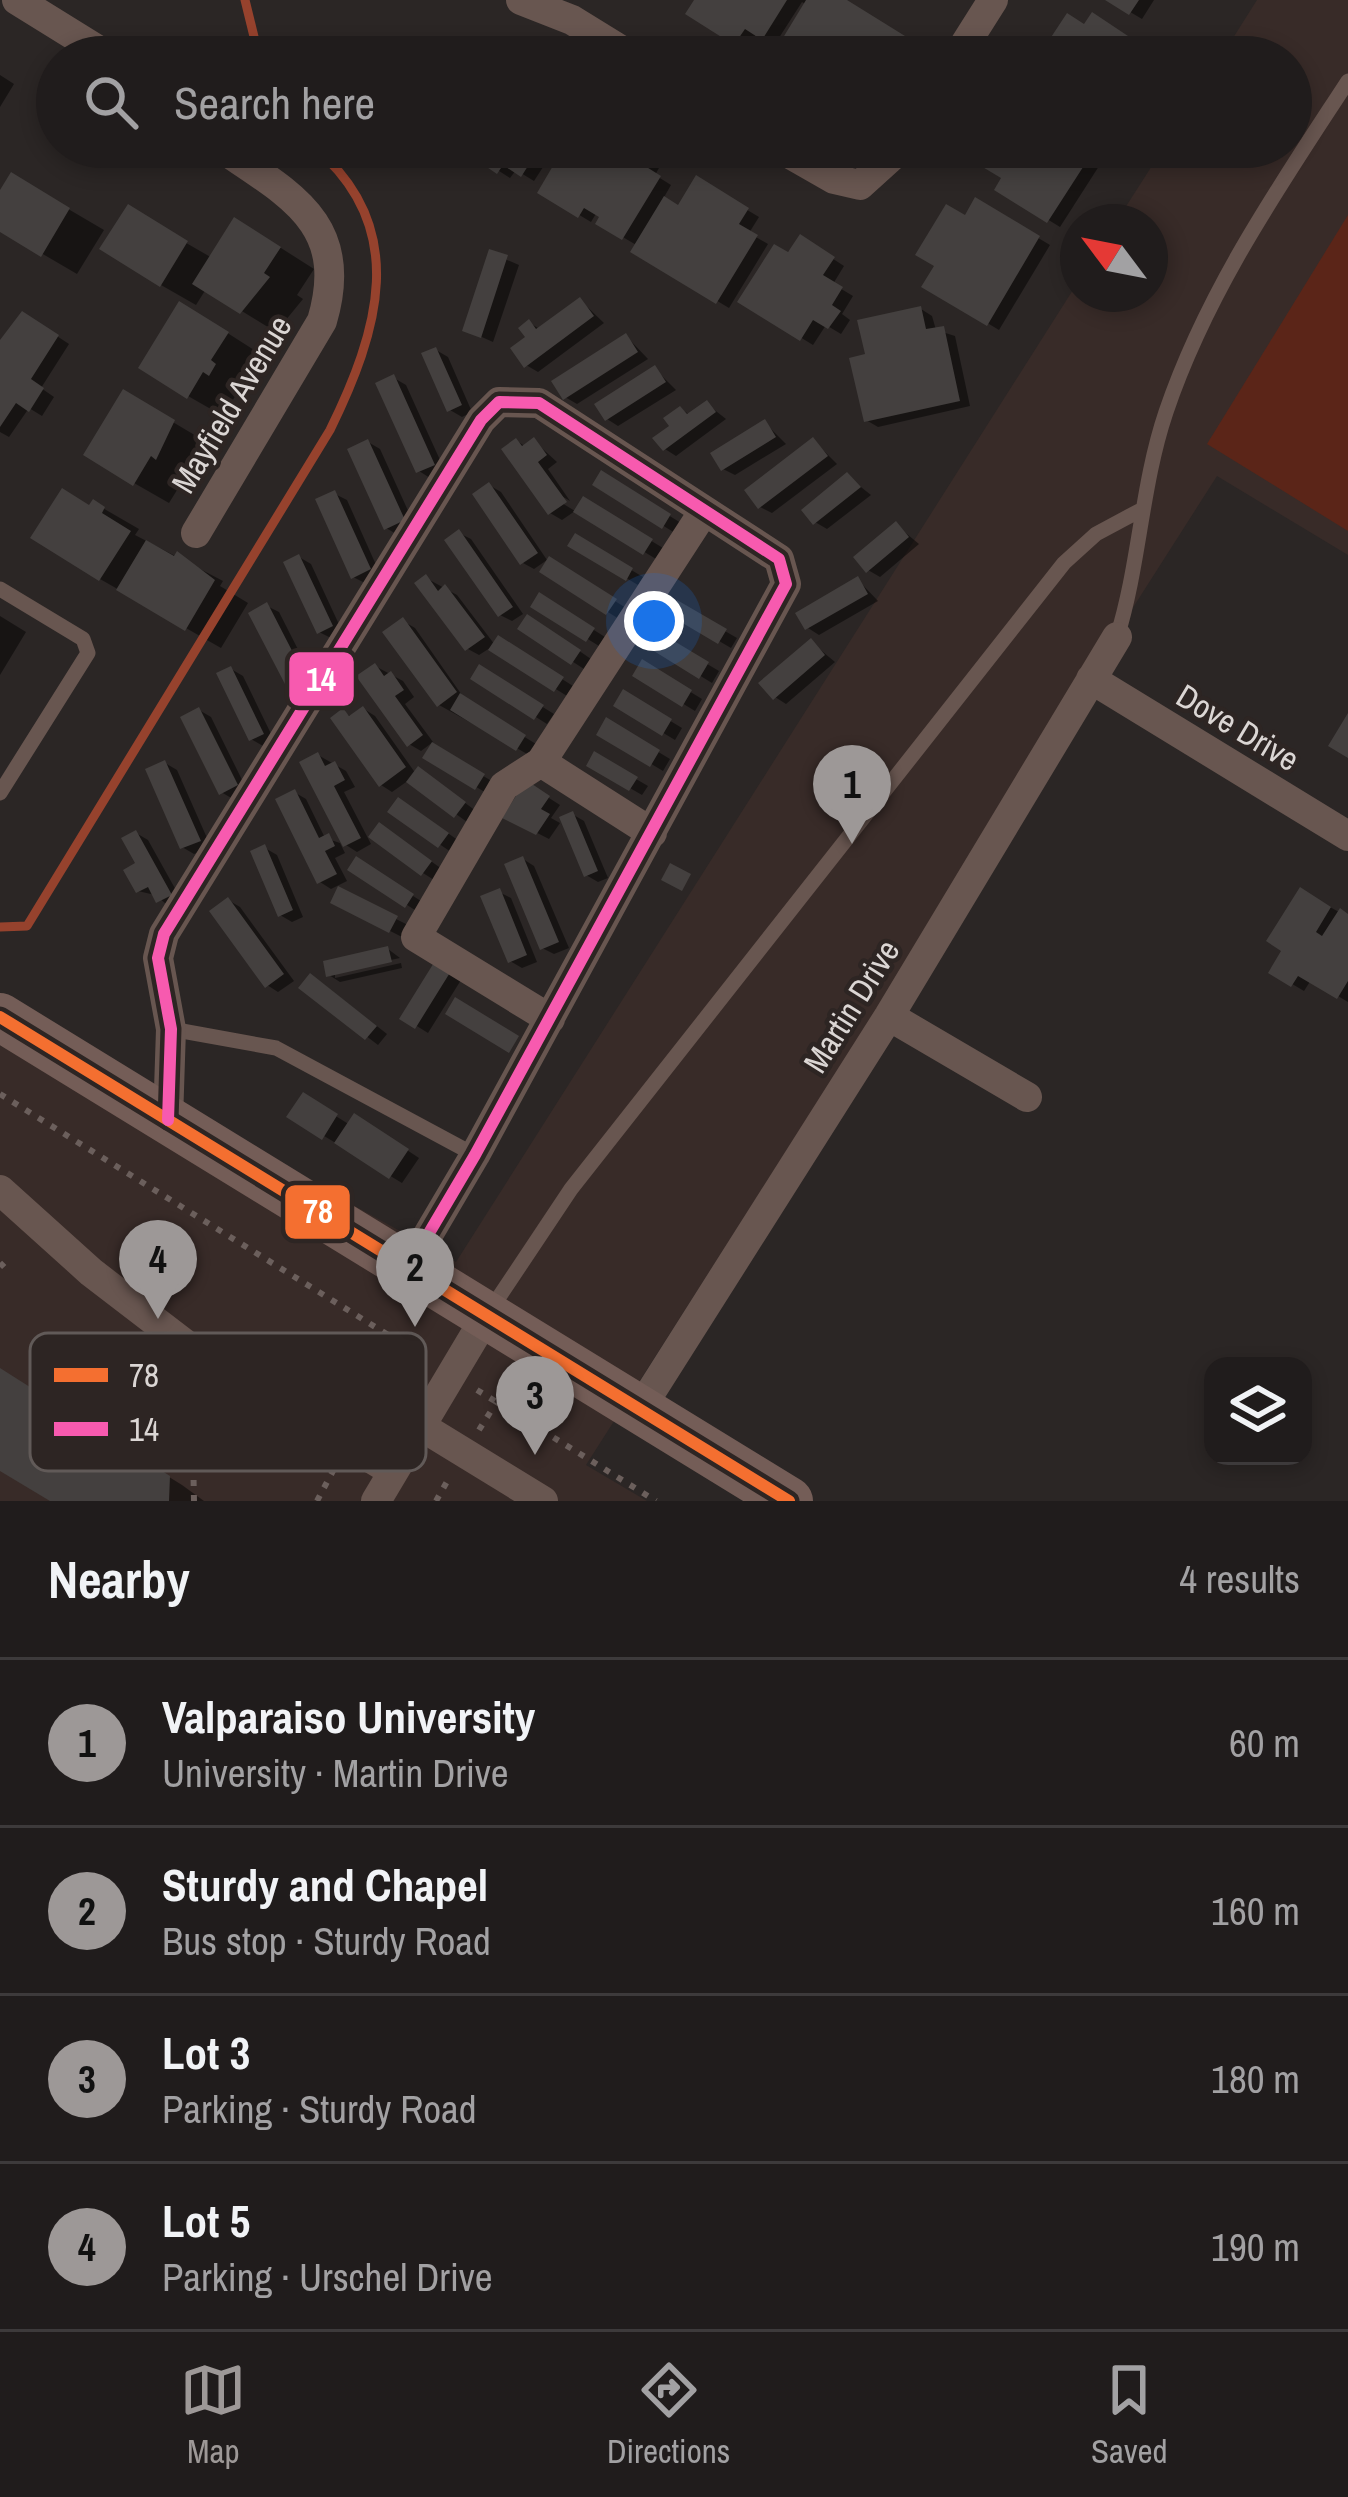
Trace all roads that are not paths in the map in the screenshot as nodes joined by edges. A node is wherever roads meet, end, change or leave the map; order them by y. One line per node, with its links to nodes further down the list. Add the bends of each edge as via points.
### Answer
1 (17, 0): 4 (street)
2 (521, 0): 5 (street)
3 (993, 0): 6 (street)
4 (75, 36)
5 (598, 36)
6 (970, 36)
7 (1348, 81): 8 (lane)
8 (1312, 139)
9 (251, 168): 15 (street, Mayfield Avenue, via 297,199 332,261 331,292 322,321)
10 (815, 168): 11 (street, via 860,185)
11 (879, 168)
12 (1294, 168): 14 (lane, via 1202,317)
13 (704, 511): 19 (street); 21 (street, via 778,559 786,584); 26 (street, via 538,404 499,402 164,934 158,958)
14 (1139, 511): 17 (lane, via 1137,572); 32 (lane, via 1064,563 571,1189)
15 (196, 533)
16 (0, 589): 20 (lane, via 83,639 88,653)
17 (1117, 637): 18 (street, Martin Drive)
18 (1091, 679): 22 (street, Dove Drive); 23 (street, Martin Drive)
19 (541, 761): 21 (street); 25 (street, via 505,786 416,937)
20 (0, 793)
21 (652, 833): 25 (street)
22 (1348, 836)
23 (889, 1016): 27 (street); 34 (street, Martin Drive)
24 (0, 1017): 28 (main road)
25 (550, 1019): 29 (street)
26 (171, 1029): 28 (street); 29 (lane, via 276,1048)
27 (1027, 1097)
28 (168, 1120): 31 (main road)
29 (476, 1155): 31 (street)
30 (0, 1190): 33 (street)
31 (409, 1267): 32 (main road)
32 (487, 1315): 34 (main road); 35 (street)
33 (175, 1333)
34 (640, 1409): 40 (main road)
35 (426, 1414)
36 (426, 1429): 39 (street)
37 (392, 1471): 38 (street)
38 (376, 1501)
39 (543, 1501)
40 (789, 1501)

